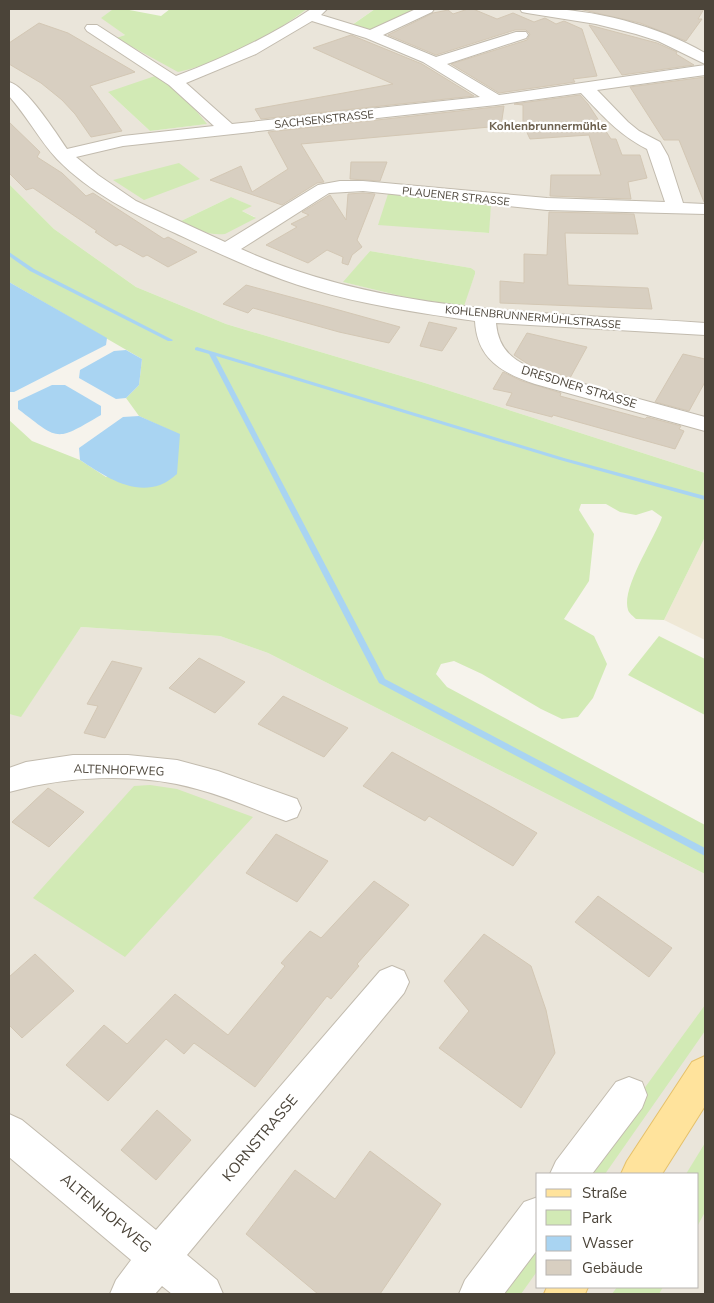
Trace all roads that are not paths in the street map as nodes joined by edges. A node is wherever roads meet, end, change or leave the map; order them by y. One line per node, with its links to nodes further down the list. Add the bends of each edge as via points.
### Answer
1 (427, 9): 5 (street)
2 (527, 9): 7 (street, via 644,31)
3 (315, 12): 5 (street); 10 (street, via 276,39 231,62)
4 (92, 28): 10 (street)
5 (371, 35): 8 (street)
6 (520, 35): 8 (street)
7 (705, 59)
8 (435, 63): 13 (street)
9 (705, 70): 12 (street, SACHSENSTRASSE)
10 (175, 82): 14 (street)
11 (9, 87): 15 (street, KOHLENBRUNNERMÜHLSTRASSE, via 29,108)
12 (586, 88): 13 (street, SACHSENSTRASSE); 16 (street, via 622,126 654,146)
13 (496, 100): 14 (street, SACHSENSTRASSE)
14 (229, 130): 15 (street, SACHSENSTRASSE, via 122,141)
15 (63, 155): 18 (street, KOHLENBRUNNERMÜHLSTRASSE, via 130,205)
16 (676, 209): 17 (street, PLAUENER STRASSE); 18 (street, PLAUENER STRASSE, via 547,204 340,186 324,189)
17 (705, 209)
18 (225, 250): 19 (street, KOHLENBRUNNERMÜHLSTRASSE, via 318,285 414,306)
19 (485, 316): 20 (street, KOHLENBRUNNERMÜHLSTRASSE); 21 (street, DRESDNER STRASSE, via 490,347 502,360 520,370)
20 (705, 329)
21 (705, 424)
22 (9, 780): 23 (street, ALTENHOFWEG, via 30,771 52,768 159,770 194,776)
23 (286, 808)
24 (392, 982): 31 (street, KORNSTRASSE)
25 (705, 1074): 29 (main road)
26 (628, 1095): 28 (street)
27 (9, 1133): 31 (street, ALTENHOFWEG)
28 (570, 1173)
29 (641, 1173)
30 (536, 1219): 34 (street)
31 (159, 1257): 32 (street, KORNSTRASSE); 33 (street, ALTENHOFWEG)
32 (130, 1294)
33 (203, 1294)
34 (479, 1294)

